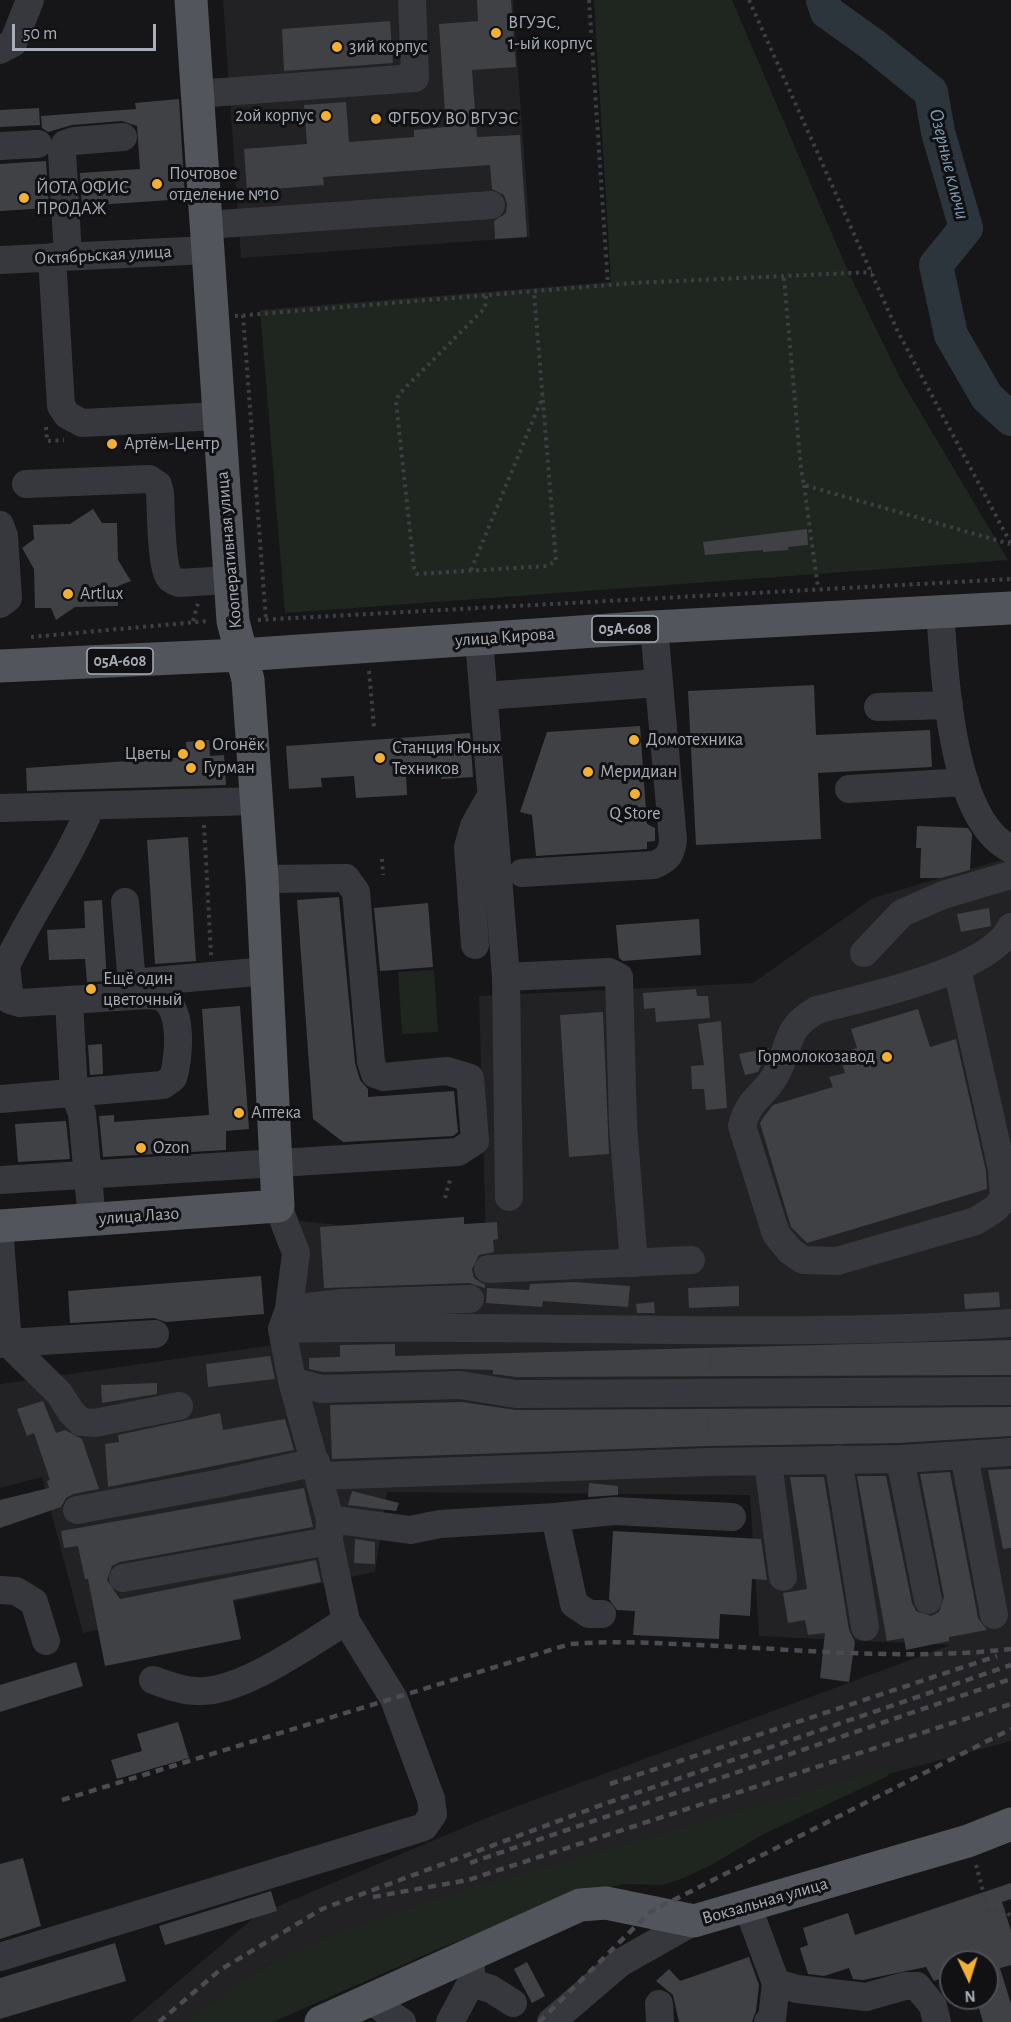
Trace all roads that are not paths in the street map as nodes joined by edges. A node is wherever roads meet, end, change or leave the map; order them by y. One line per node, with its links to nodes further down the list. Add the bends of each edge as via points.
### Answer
1 (30, 0): 4 (street, via 13,43)
2 (191, 0): 5 (main road, Кооперативная улица)
3 (412, 0): 5 (street, via 415,78)
4 (0, 50)
5 (196, 94): 10 (main road, Кооперативная улица)
6 (123, 137): 11 (street, via 65,144)
7 (38, 144): 8 (street)
8 (0, 146)
9 (491, 205): 10 (street, Октябрьская улица)
10 (206, 238): 11 (street, Октябрьская улица); 13 (main road, Кооперативная улица, via 227,317)
11 (60, 257): 12 (street, Октябрьская улица); 13 (street, via 62,406 67,415 82,423)
12 (0, 260)
13 (218, 416): 16 (main road, Кооперативная улица)
14 (26, 484): 16 (street, via 149,479 158,485 160,493 165,562 171,580)
15 (0, 525): 17 (street, via 8,598)
16 (229, 580): 22 (main road, Кооперативная улица)
17 (0, 604)
18 (1011, 608): 19 (main road, улица Кирова / 05А-608)
19 (940, 612): 20 (main road, улица Кирова / 05А-608); 26 (street)
20 (654, 627): 21 (main road, улица Кирова / 05А-608); 24 (street)
21 (479, 639): 22 (main road, улица Кирова / 05А-608); 25 (street)
22 (240, 655): 23 (main road, улица Кирова / 05А-608); 31 (main road, Кооперативная улица, via 248,680)
23 (0, 666)
24 (658, 683): 25 (street); 35 (street, via 673,840 669,857 654,865)
25 (485, 696): 30 (street)
26 (949, 705): 27 (street); 28 (street, via 952,738)
27 (878, 707)
28 (965, 782): 29 (street); 34 (street, via 992,836)
29 (849, 789)
30 (491, 796): 40 (street, via 474,826 468,847); 45 (street)
31 (256, 801): 32 (street); 37 (main road, Кооперативная улица)
32 (91, 806): 33 (street); 42 (street, via 80,834)
33 (0, 808)
34 (1011, 849)
35 (522, 873)
36 (1011, 875): 41 (street, via 943,895 902,913)
37 (262, 879): 44 (main road, Кооперативная улица); 50 (street, via 346,878 353,885 357,892 375,1074 383,1077 447,1071 470,1078 475,1141 458,1152)
38 (125, 902): 46 (street)
39 (1011, 927): 43 (street, via 994,946)
40 (475, 945)
41 (864, 953)
42 (3, 964): 47 (street, via 10,1000 20,1004)
43 (957, 969): 43 (street, via 1002,1168 1004,1198 976,1221 837,1261 802,1260 776,1234 742,1126 746,1109 773,1078 801,1019 817,1010)
44 (267, 971): 46 (street, via 212,974); 50 (main road, Кооперативная улица)
45 (506, 976): 53 (street); 59 (street, via 609,972 620,977 623,1125)
46 (133, 990): 47 (street); 48 (street, via 169,1002 177,1017 178,1063 174,1078 163,1085)
47 (69, 1001): 48 (street)
48 (74, 1093): 49 (street); 51 (street, via 82,1113)
49 (0, 1099)
50 (276, 1164): 51 (street); 54 (main road, Кооперативная улица)
51 (87, 1175): 52 (street); 55 (street)
52 (0, 1180)
53 (509, 1197)
54 (278, 1206): 55 (main road, улица Лазо); 62 (street, via 296,1253)
55 (92, 1220): 56 (main road, улица Лазо)
56 (0, 1226)
57 (0, 1241): 65 (street)
58 (691, 1260): 59 (street)
59 (634, 1263): 60 (street)
60 (488, 1269)
61 (470, 1299): 62 (street, via 342,1303)
62 (286, 1319): 63 (street, via 354,1326 710,1331 876,1330); 66 (street)
63 (1011, 1323)
64 (155, 1334): 65 (street)
65 (4, 1344): 68 (street, via 59,1393 81,1422 95,1423)
66 (292, 1381): 67 (street, via 321,1389 460,1385 516,1394); 74 (street)
67 (1011, 1390)
68 (180, 1406)
69 (1011, 1452): 70 (street)
70 (964, 1455): 72 (street); 84 (street)
71 (838, 1459): 72 (street); 73 (street); 86 (street)
72 (900, 1459): 82 (street)
73 (768, 1462): 74 (street); 79 (street)
74 (318, 1469): 75 (street); 78 (street)
75 (76, 1509)
76 (555, 1517): 77 (street, via 614,1511); 78 (street, via 440,1524 410,1530); 83 (street, via 574,1604 589,1614)
77 (732, 1518)
78 (329, 1530): 80 (street); 85 (street)
79 (783, 1577)
80 (123, 1578)
81 (0, 1590): 87 (street, via 16,1591 34,1602)
82 (928, 1600)
83 (602, 1614)
84 (994, 1615)
85 (346, 1621): 88 (street, via 276,1664 224,1688 198,1692); 92 (street, via 394,1699 431,1799 433,1814 424,1827)
86 (865, 1627)
87 (46, 1641)
88 (153, 1680)
89 (1011, 1824): 90 (main road, Вокзальная улица, via 968,1841)
90 (747, 1905): 91 (main road, Вокзальная улица); 94 (street)
91 (694, 1921): 93 (main road, Вокзальная улица, via 606,1903 580,1905); 101 (street, via 620,1963)
92 (0, 1957)
93 (471, 1969): 95 (main road, Вокзальная улица); 96 (street); 100 (street)
94 (776, 1983): 97 (street); 102 (street, via 866,1997 917,1986 933,2006)
95 (371, 2001): 98 (main road, Вокзальная улица); 99 (street)
96 (513, 2003)
97 (771, 2021)
98 (321, 2022)
99 (402, 2022)
100 (450, 2022)
101 (551, 2022)
102 (938, 2022)

